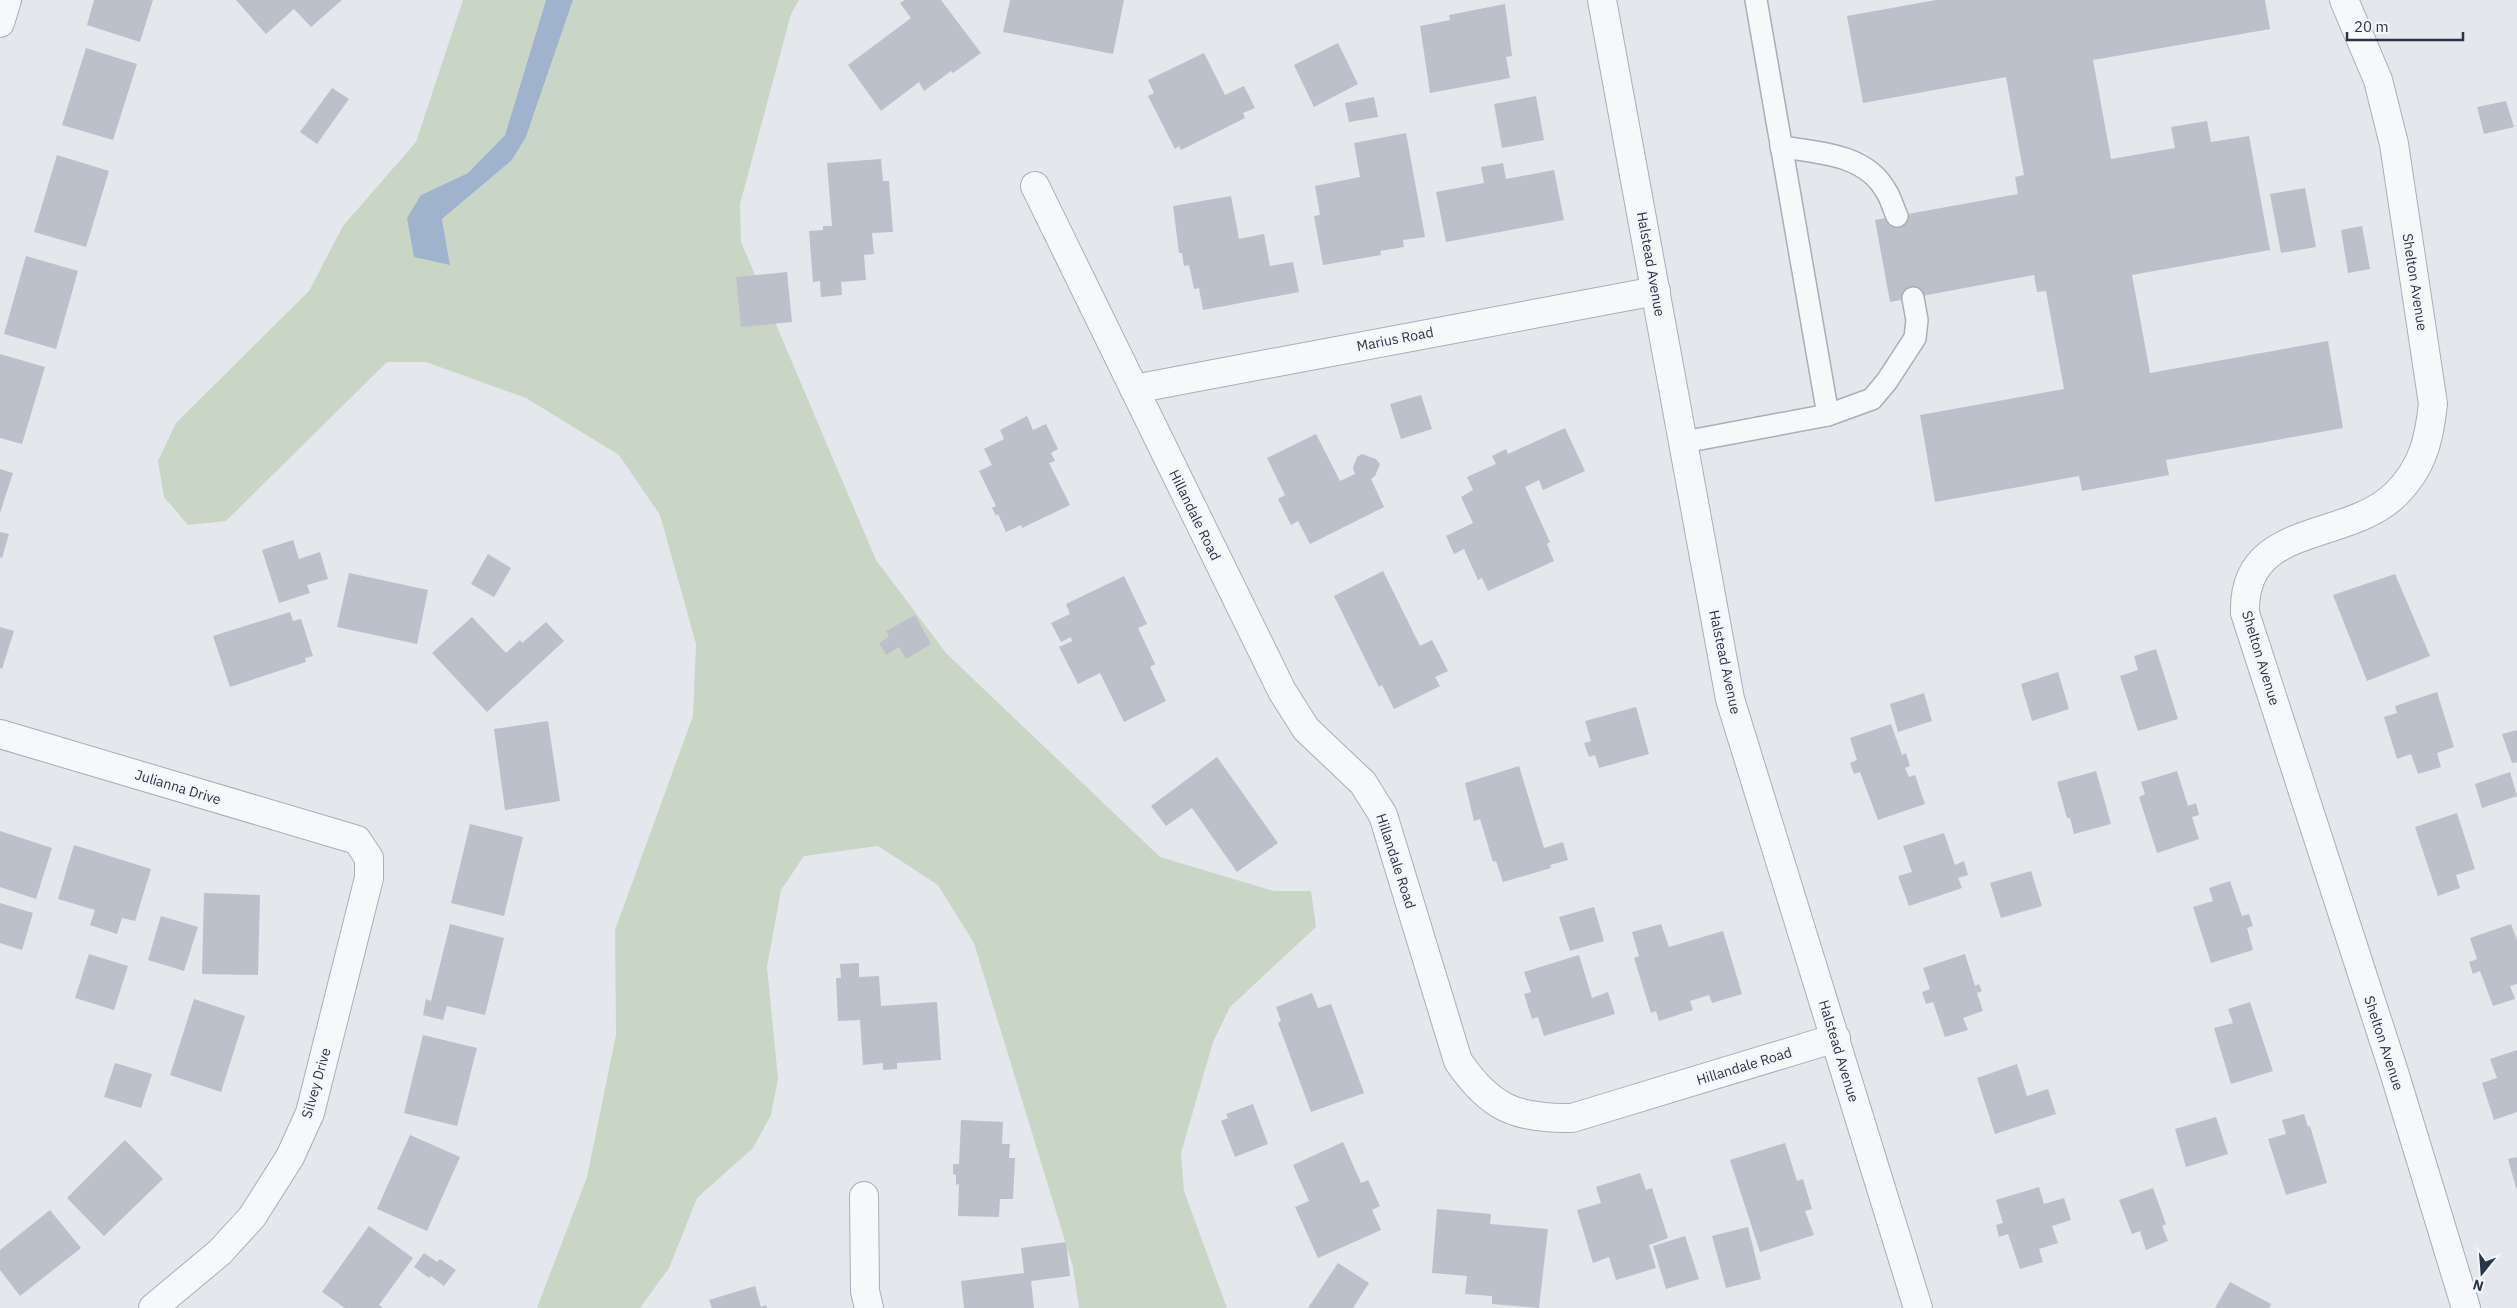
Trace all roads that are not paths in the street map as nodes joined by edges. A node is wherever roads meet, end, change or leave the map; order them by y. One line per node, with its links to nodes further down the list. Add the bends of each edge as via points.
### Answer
1 (7, 0): 5 (street)
2 (1602, 0): 9 (street, Halstead Avenue)
3 (1756, 0): 6 (lane)
4 (2344, 0): 21 (street, Shelton Avenue, via 2378,80 2394,144 2433,404 2429,437 2417,468 2396,494 2368,513 2274,548 2254,568 2244,594 2245,613 2394,1072)
5 (0, 23)
6 (1781, 147): 8 (lane, via 1834,154 1866,168 1886,189); 12 (lane)
7 (1035, 186): 11 (street, Hillandale Road)
8 (1897, 216)
9 (1656, 292): 11 (street, Marius Road); 13 (street, Halstead Avenue)
10 (1913, 298): 12 (lane, via 1917,320 1915,338 1887,381 1872,398)
11 (1134, 389): 16 (street, Hillandale Road, via 1282,691 1306,729 1363,783 1384,815 1458,1061 1472,1081 1495,1102 1517,1113 1542,1118 1572,1118)
12 (1828, 414): 13 (lane)
13 (1684, 442): 16 (street, Halstead Avenue, via 1730,699)
14 (0, 734): 15 (street, Julianna Drive)
15 (357, 840): 18 (street, Silvey Drive, via 368,858 369,878 310,1113 290,1157 252,1217 220,1252)
16 (1836, 1038): 20 (street, Halstead Avenue)
17 (864, 1196): 19 (street, via 865,1291)
18 (153, 1308)
19 (869, 1308)
20 (1918, 1308)
21 (2466, 1308)

